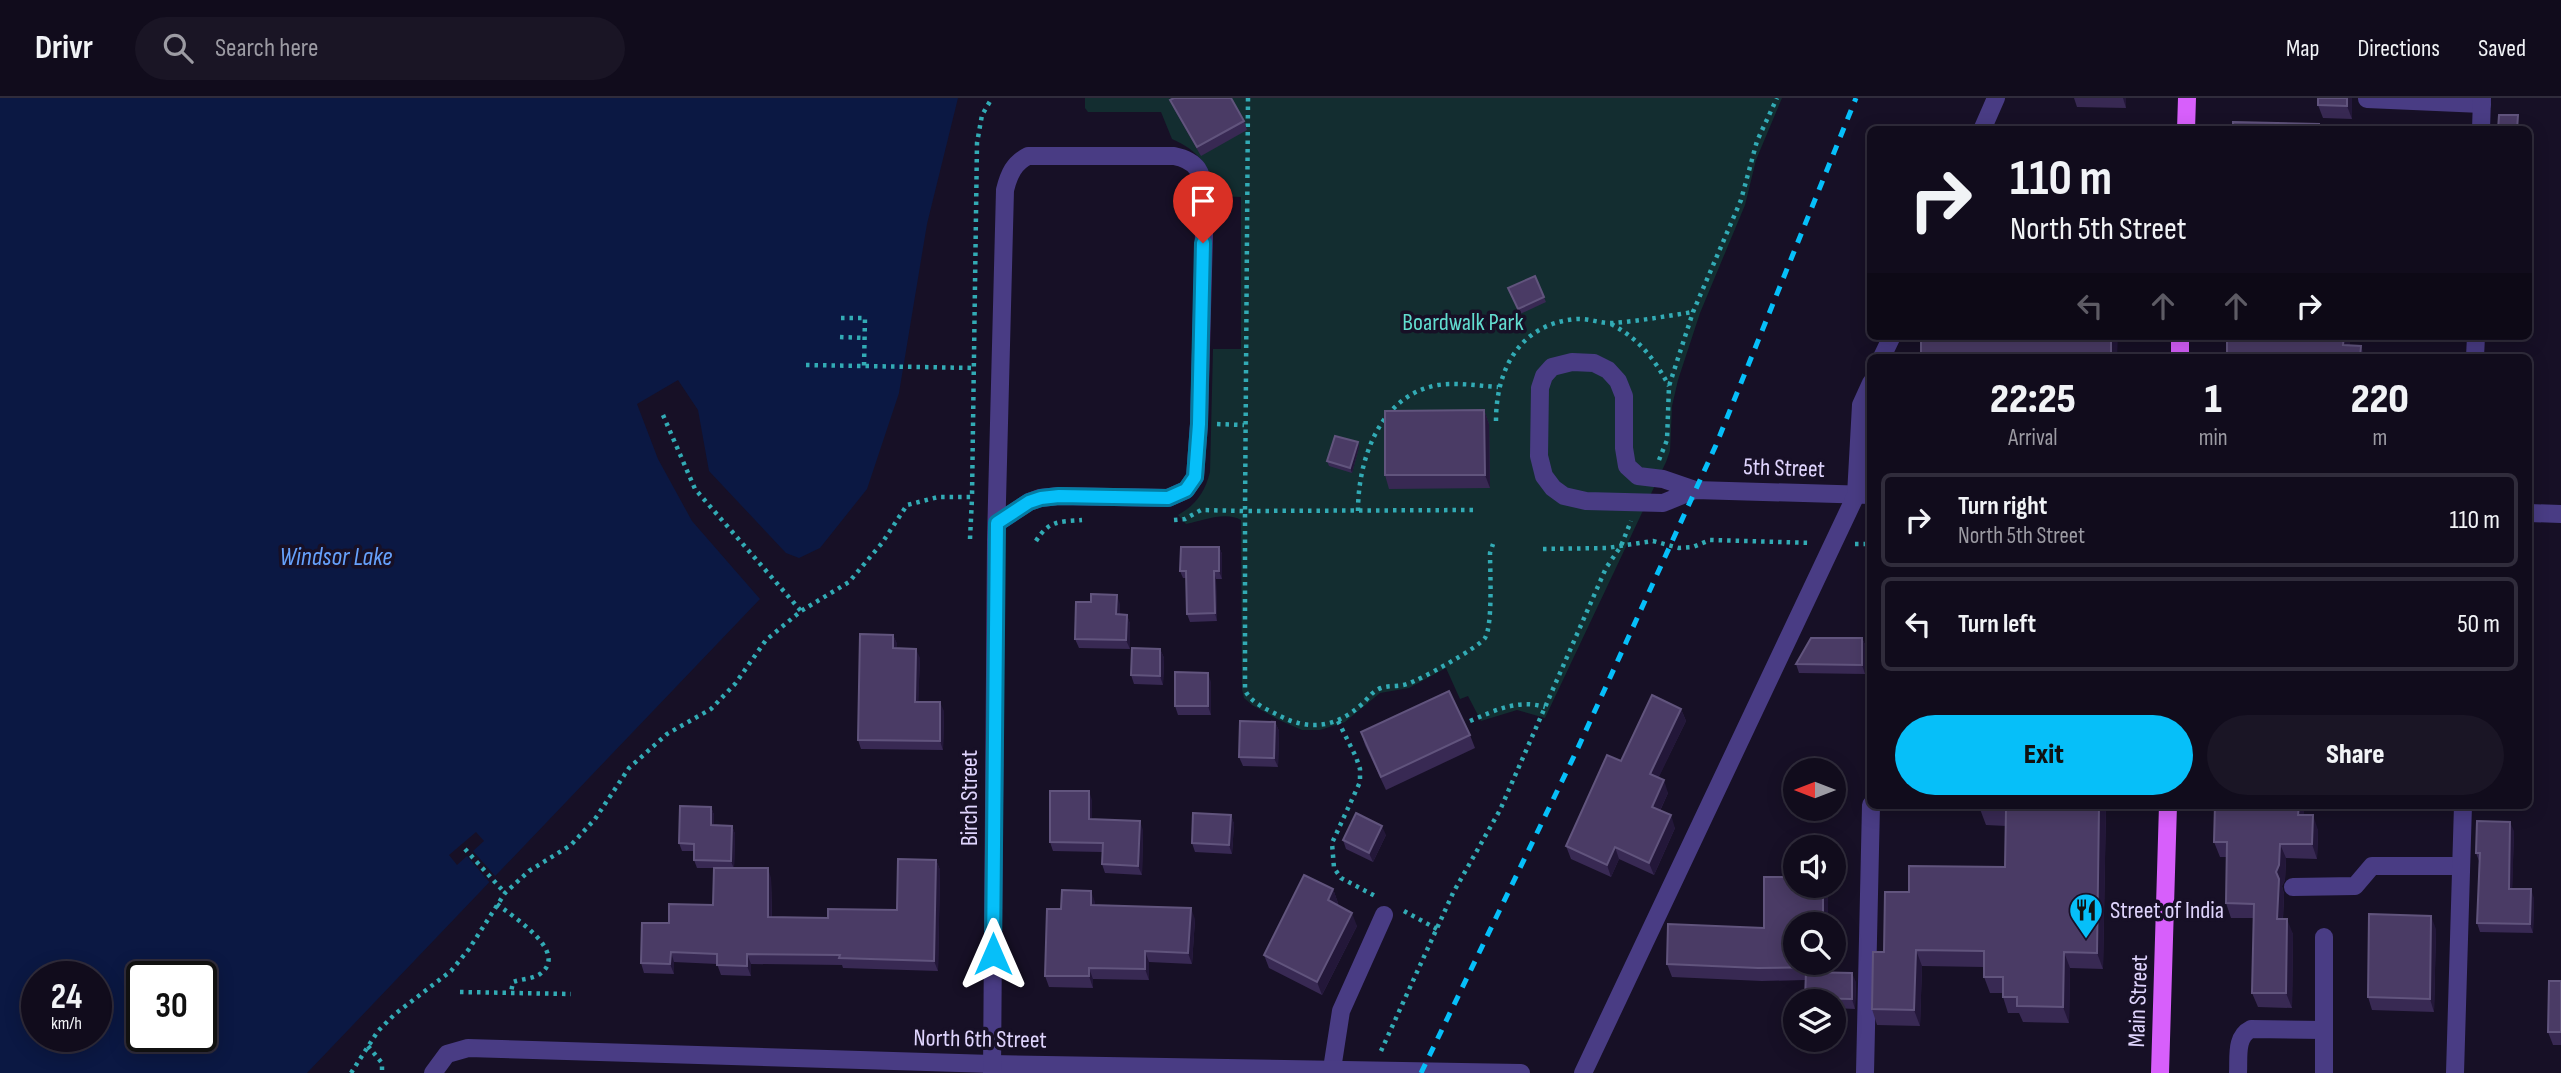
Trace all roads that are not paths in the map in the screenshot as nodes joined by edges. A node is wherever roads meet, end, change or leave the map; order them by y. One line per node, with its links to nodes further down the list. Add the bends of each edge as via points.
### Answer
1 (1996, 98): 5 (street)
2 (2187, 98): 6 (main road)
3 (2367, 99): 4 (street)
4 (2482, 101): 7 (street)
5 (1984, 126)
6 (2186, 126)
7 (2481, 126)
8 (1867, 392): 10 (street, via 1861,405)
9 (1695, 490): 9 (street, via 1663,478 1638,476 1627,466 1625,397 1608,370 1594,363 1572,362 1552,367 1544,376 1539,456 1553,488 1586,501 1662,503); 10 (street, 5th Street)
10 (1863, 495): 27 (street, via 1833,544)
11 (2532, 513): 12 (street)
12 (2561, 514)
13 (997, 523): 13 (street, Birch Street, via 1041,498 1168,498 1186,490 1195,477 1205,195 1196,166 1185,158 1028,156 1009,174); 24 (street, Birch Street)
14 (1871, 809): 28 (street)
15 (2168, 809): 29 (main road, Main Street)
16 (2463, 809): 17 (street)
17 (2461, 866): 18 (street, via 2372,866 2355,886); 32 (street)
18 (2293, 887)
19 (1391, 909): 25 (street, via 1341,1011)
20 (2325, 937): 21 (street)
21 (2324, 1030): 30 (street, via 2251,1029 2239,1042); 31 (street)
22 (801, 1066): 23 (street, North 6th Street, via 468,1048 447,1054); 24 (street, North 6th Street)
23 (438, 1067)
24 (992, 1068): 25 (street, North 6th Street)
25 (1326, 1070): 26 (street, North 6th Street)
26 (1521, 1073)
27 (1583, 1073)
28 (1865, 1073)
29 (2160, 1073)
30 (2238, 1073)
31 (2324, 1073)
32 (2455, 1073)

